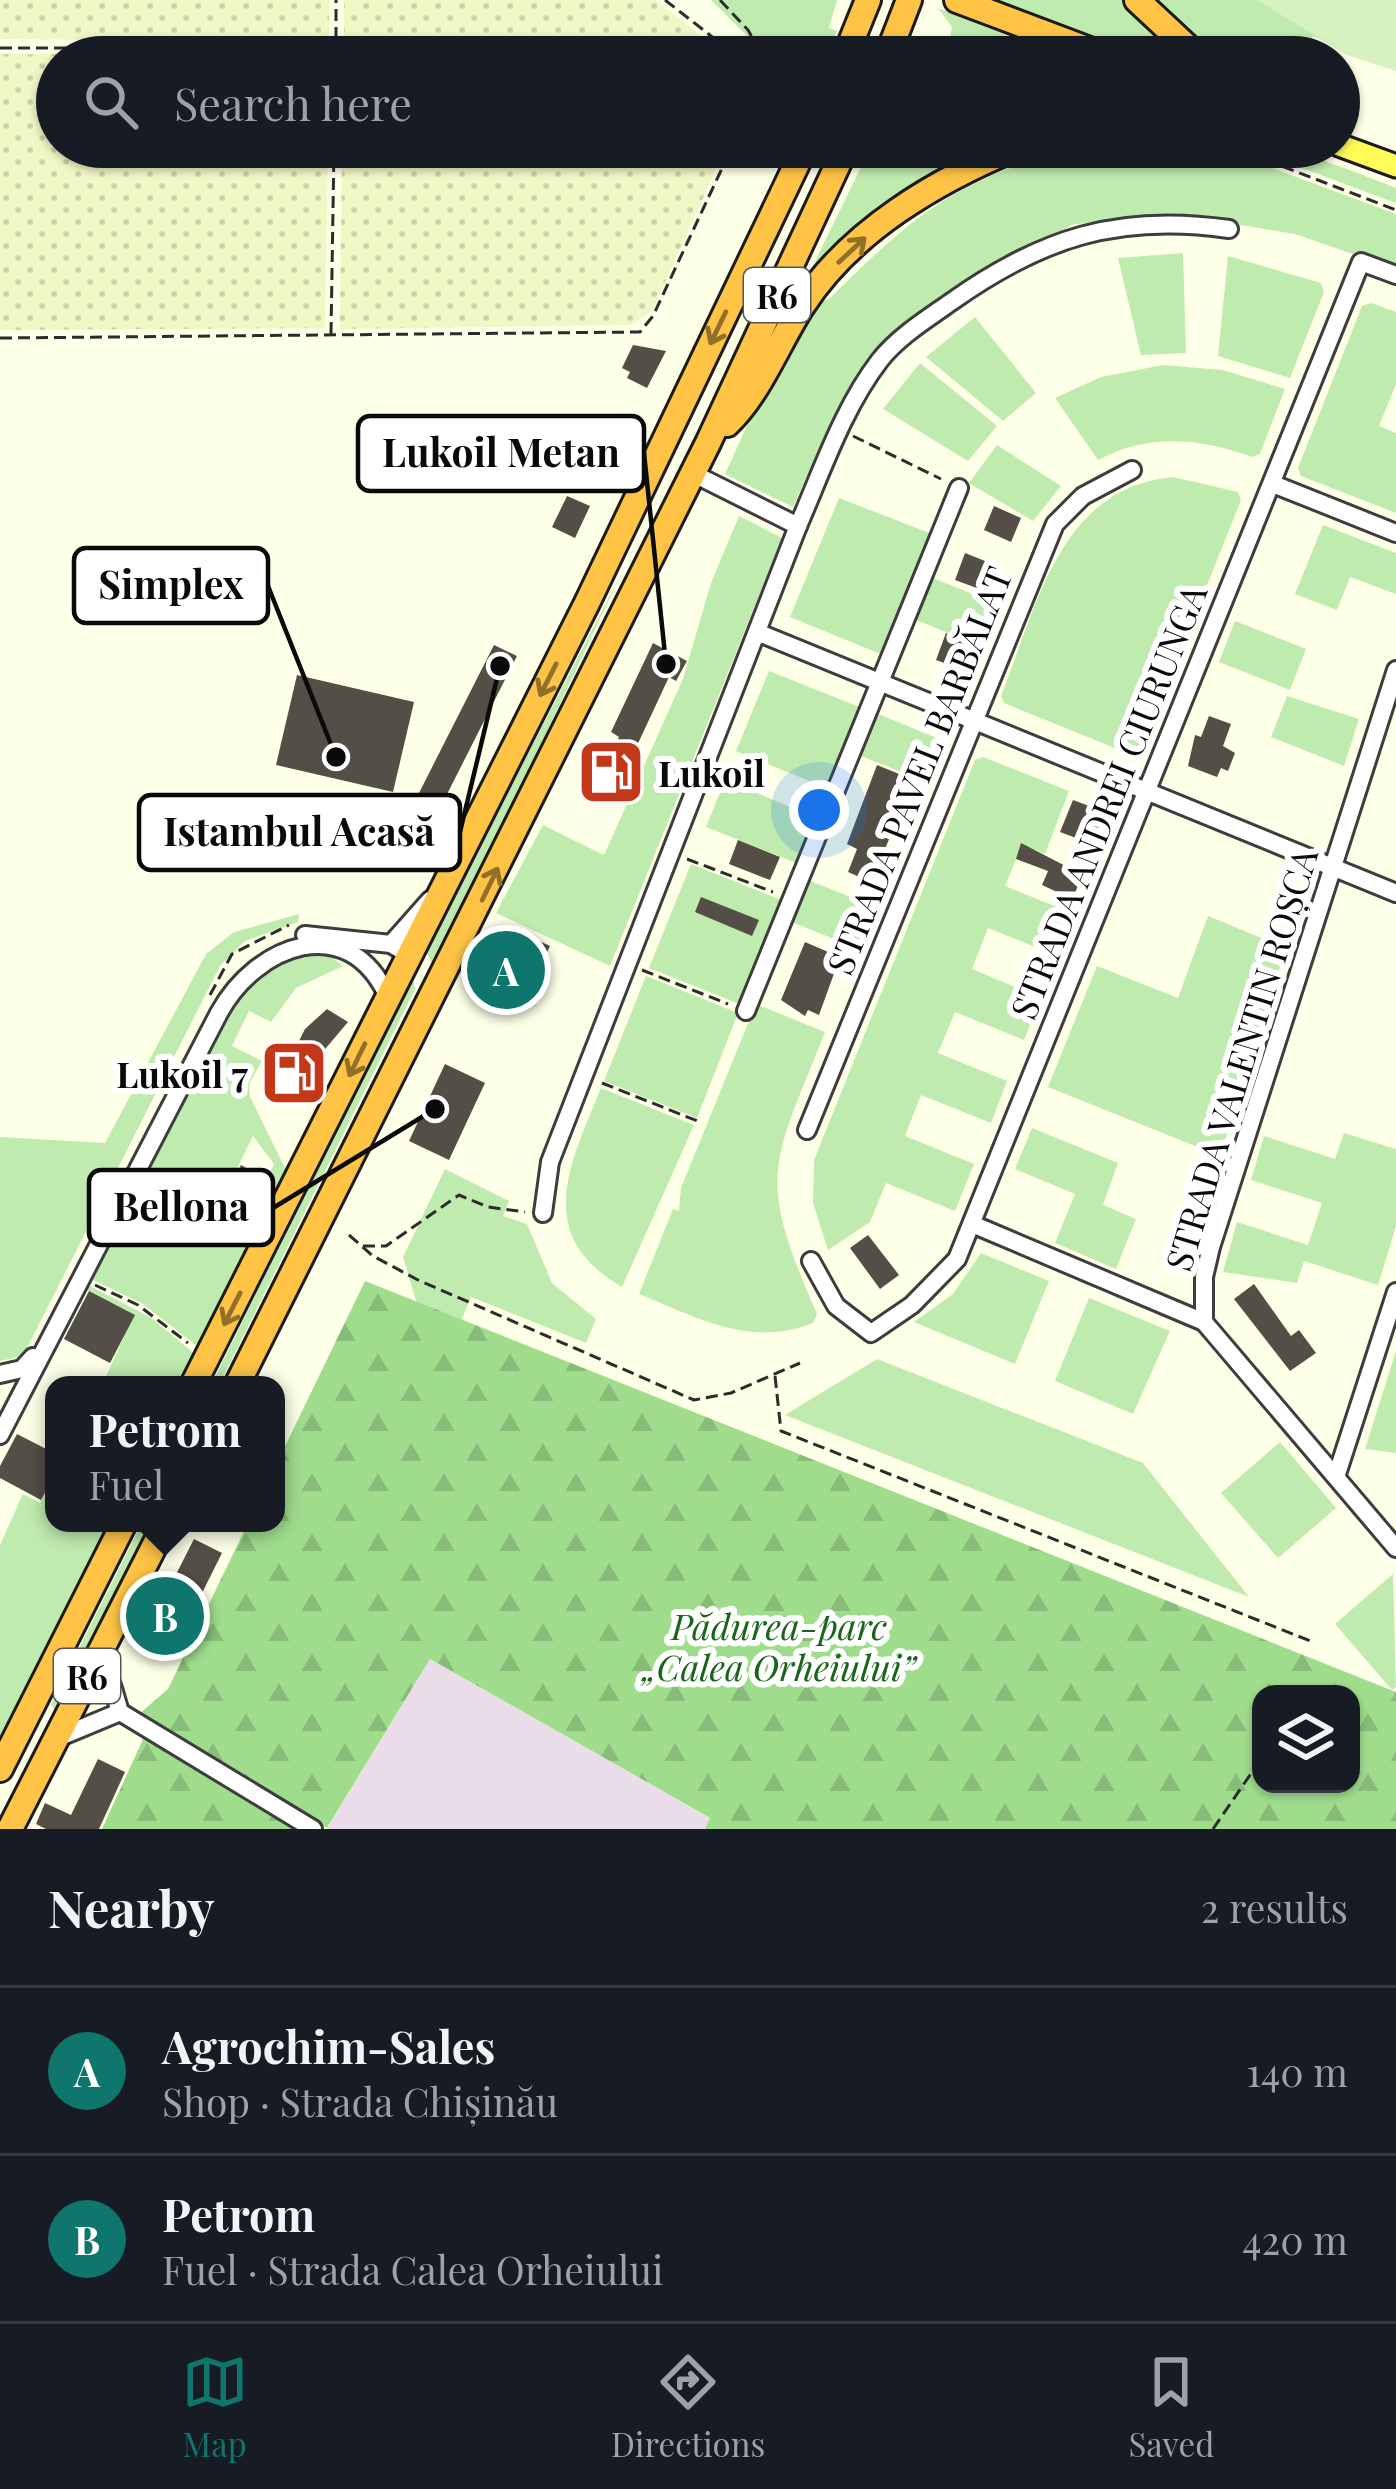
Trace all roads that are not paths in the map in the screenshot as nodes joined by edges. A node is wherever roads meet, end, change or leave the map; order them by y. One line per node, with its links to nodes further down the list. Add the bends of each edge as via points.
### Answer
1 (868, 0): 5 (highway)
2 (909, 0): 6 (highway)
3 (957, 0): 7 (highway)
4 (1137, 0): 8 (highway)
5 (853, 36)
6 (895, 36)
7 (1052, 36)
8 (1176, 36)
9 (1360, 153): 10 (main road)
10 (1396, 166)
11 (795, 168): 30 (highway, R6, one-way to 30, via 587,603 446,881)
12 (836, 168): 16 (highway, R6)
13 (977, 168): 16 (highway, one-way to 13, via 745,404 807,298 854,248 916,199)
14 (1229, 229): 21 (street, via 1173,223 1091,230 992,273 880,360)
15 (1396, 275): 19 (street, STRADA ANDREI CIURUNGA, via 1361,262)
16 (708, 443): 18 (highway, R6)
17 (1132, 470): 26 (street, STRADA PAVEL BARBĂLAT, via 1083,496 1055,524)
18 (692, 473): 21 (street); 31 (highway, R6, one-way to 18)
19 (1273, 484): 22 (street); 27 (street, STRADA ANDREI CIURUNGA)
20 (959, 488): 25 (street)
21 (798, 526): 23 (street)
22 (1396, 532)
23 (759, 633): 25 (street); 35 (street, via 550,1162)
24 (1396, 670): 28 (street, STRADA VALENTIN ROȘCA)
25 (878, 685): 26 (street); 33 (street)
26 (974, 722): 27 (street); 34 (street, STRADA PAVEL BARBĂLAT)
27 (1146, 790): 28 (street); 36 (street, STRADA ANDREI CIURUNGA)
28 (1331, 868): 29 (street); 39 (street, STRADA VALENTIN ROȘCA, via 1211,1247)
29 (1396, 893)
30 (400, 950): 31 (highway); 32 (highway, R6); 42 (street, via 296,936 260,947 234,970 35,1354)
31 (438, 989): 41 (highway, R6)
32 (388, 997): 40 (highway, R6, one-way to 40); 43 (street, via 367,964 326,947 277,951 244,974)
33 (746, 1011)
34 (807, 1130)
35 (543, 1213)
36 (973, 1224): 37 (street, STRADA ANDREI CIURUNGA, via 940,1279 871,1333 836,1306); 39 (street)
37 (811, 1261)
38 (1396, 1292): 45 (street)
39 (1204, 1322): 45 (street, STRADA VALENTIN ROȘCA)
40 (198, 1376)
41 (242, 1376)
42 (5, 1377): 43 (street)
43 (22, 1392): 44 (street)
44 (0, 1436)
45 (1336, 1477): 48 (street, STRADA VALENTIN ROȘCA)
46 (119, 1532): 51 (highway, R6)
47 (161, 1532): 49 (highway, R6)
48 (1396, 1549)
49 (92, 1666): 50 (street, via 112,1684); 52 (highway, R6)
50 (121, 1712): 52 (street); 55 (street)
51 (23, 1724): 52 (highway); 53 (highway, R6)
52 (55, 1739): 54 (highway, R6)
53 (0, 1769)
54 (10, 1829)
55 (314, 1829)

